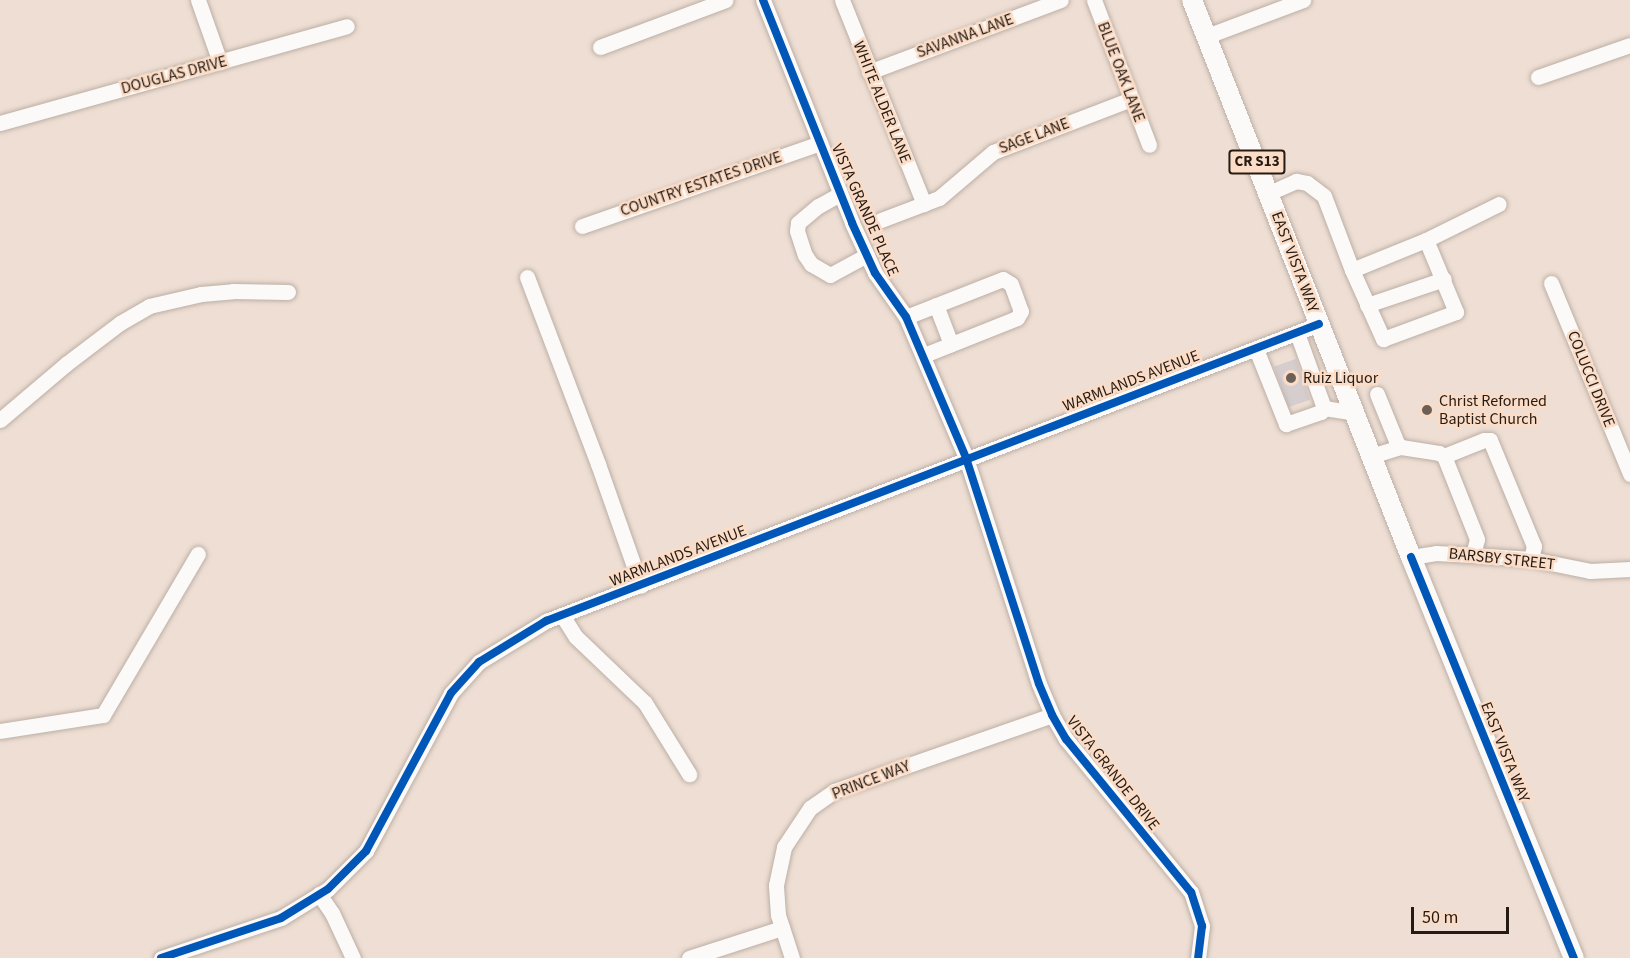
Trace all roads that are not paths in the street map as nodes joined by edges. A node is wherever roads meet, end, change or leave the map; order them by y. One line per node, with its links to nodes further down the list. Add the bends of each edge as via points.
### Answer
1 (198, 0): 13 (street)
2 (726, 0): 12 (street)
3 (763, 0): 18 (street, VISTA GRANDE PLACE)
4 (842, 0): 14 (street, WHITE ALDER LANE)
5 (1061, 0): 14 (street, SAVANNA LANE)
6 (1094, 0): 16 (street, BLUE OAK LANE)
7 (1192, 0): 10 (main road, EAST VISTA WAY / CR S13)
8 (1303, 0): 10 (street)
9 (348, 27): 13 (street, DOUGLAS DRIVE)
10 (1207, 36): 20 (main road, EAST VISTA WAY / CR S13)
11 (1630, 45): 15 (street)
12 (600, 47)
13 (220, 62): 17 (street, DOUGLAS DRIVE)
14 (869, 72): 22 (street, WHITE ALDER LANE)
15 (1538, 77)
16 (1131, 99): 19 (street, BLUE OAK LANE); 22 (street, SAGE LANE, via 993,152 939,198)
17 (0, 123)
18 (820, 142): 21 (street, VISTA GRANDE PLACE); 25 (street, COUNTRY ESTATES DRIVE)
19 (1149, 145)
20 (1269, 193): 28 (street, via 1296,182 1307,183 1324,196); 36 (main road, EAST VISTA WAY / CR S13)
21 (840, 194): 27 (street, VISTA GRANDE PLACE); 27 (street, via 798,223 805,255 811,264 830,275)
22 (924, 204): 24 (street, SAGE LANE)
23 (1499, 204): 26 (street)
24 (881, 220)
25 (582, 226)
26 (1426, 240): 28 (street); 30 (street)
27 (867, 255): 35 (street, VISTA GRANDE PLACE)
28 (1352, 270): 33 (street)
29 (527, 277): 55 (street, WARMLANDS AVENUE)
30 (1444, 279): 33 (street); 33 (street, via 1456,312 1383,339)
31 (1551, 283): 49 (street, COLUCCI DRIVE)
32 (288, 292): 44 (street, via 201,294 149,306 66,364)
33 (1367, 305)
34 (936, 306): 35 (street); 38 (street); 38 (street, via 1003,279 1011,284 1021,311 1017,318)
35 (906, 317): 40 (street, VISTA GRANDE PLACE)
36 (1319, 324): 37 (street, WARMLANDS AVENUE); 43 (main road, EAST VISTA WAY / CR S13)
37 (1297, 333): 39 (street, WARMLANDS AVENUE); 42 (street)
38 (951, 344): 40 (street)
39 (1256, 348): 42 (street, via 1286,424); 48 (street, WARMLANDS AVENUE)
40 (924, 355): 48 (street, VISTA GRANDE PLACE)
41 (1377, 394): 45 (street)
42 (1324, 408): 43 (street)
43 (1354, 413): 46 (main road, EAST VISTA WAY / CR S13)
44 (0, 420)
45 (1396, 448): 46 (street); 47 (street)
46 (1371, 456): 52 (main road, EAST VISTA WAY / CR S13)
47 (1444, 456): 51 (street, via 1477,539); 53 (street, via 1484,440 1492,443 1534,546)
48 (966, 458): 55 (street, WARMLANDS AVENUE); 57 (street, VISTA GRANDE DRIVE)
49 (1630, 474)
50 (198, 554): 58 (street, via 103,715)
51 (1473, 555): 52 (street, BARSBY STREET, via 1436,553); 53 (street, BARSBY STREET)
52 (1410, 557): 67 (main road, EAST VISTA WAY / CR S13)
53 (1531, 559): 54 (street, BARSBY STREET, via 1590,571)
54 (1630, 569)
55 (641, 586): 56 (street, WARMLANDS AVENUE)
56 (562, 615): 59 (street, via 576,637 645,703); 60 (street, WARMLANDS AVENUE, via 479,662 451,693 366,851)
57 (1052, 715): 61 (street, PRINCE WAY, via 834,791 810,808 784,847 776,885); 66 (street, VISTA GRANDE DRIVE, via 1066,739 1191,892 1202,926)
58 (0, 731)
59 (690, 774)
60 (320, 894): 62 (street, WARMLANDS AVENUE, via 281,918); 63 (street)
61 (782, 928): 64 (street); 65 (street, PRINCE WAY)
62 (161, 958)
63 (353, 958)
64 (689, 958)
65 (792, 958)
66 (1198, 958)
67 (1574, 958)

